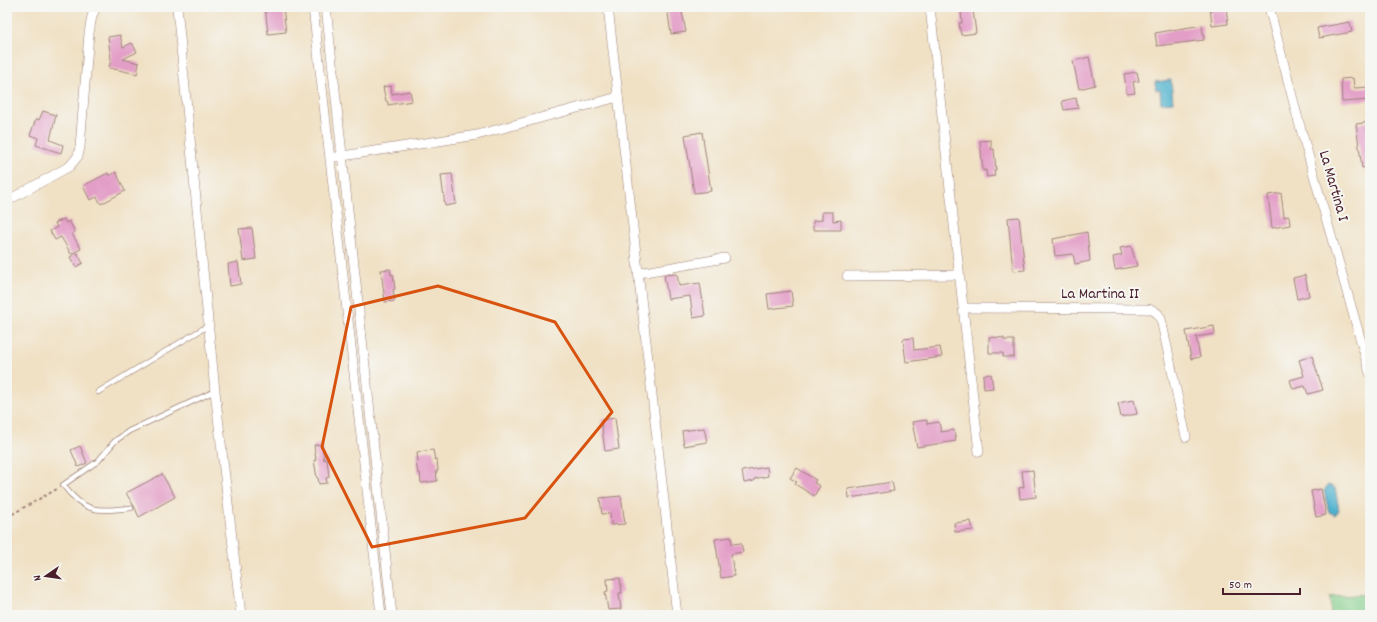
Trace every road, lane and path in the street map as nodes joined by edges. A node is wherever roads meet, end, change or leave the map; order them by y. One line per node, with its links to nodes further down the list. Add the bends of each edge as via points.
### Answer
1 (96, 7): 11 (street, via 89,32 78,156 70,166)
2 (177, 7): 17 (street)
3 (313, 7): 10 (street)
4 (326, 7): 9 (street)
5 (608, 7): 8 (street)
6 (930, 7): 14 (street)
7 (1268, 7): 18 (street, La Martina I)
8 (618, 98): 9 (street, via 477,135); 13 (street)
9 (342, 156): 10 (street); 28 (street)
10 (330, 158): 27 (street)
11 (7, 201)
12 (725, 258): 13 (street)
13 (639, 273): 29 (street)
14 (959, 274): 15 (street); 16 (street)
15 (847, 276)
16 (962, 308): 21 (street, La Martina II, via 1154,310 1162,319); 22 (street)
17 (209, 325): 19 (street); 20 (lane)
18 (1370, 373)
19 (215, 390): 23 (lane, via 129,431 115,441 98,461); 26 (street)
20 (98, 392)
21 (1186, 437)
22 (980, 452)
23 (63, 485): 24 (lane, via 83,506 95,510); 25 (path)
24 (131, 508)
25 (7, 517)
26 (241, 615)
27 (381, 615)
28 (392, 615)
29 (677, 615)

